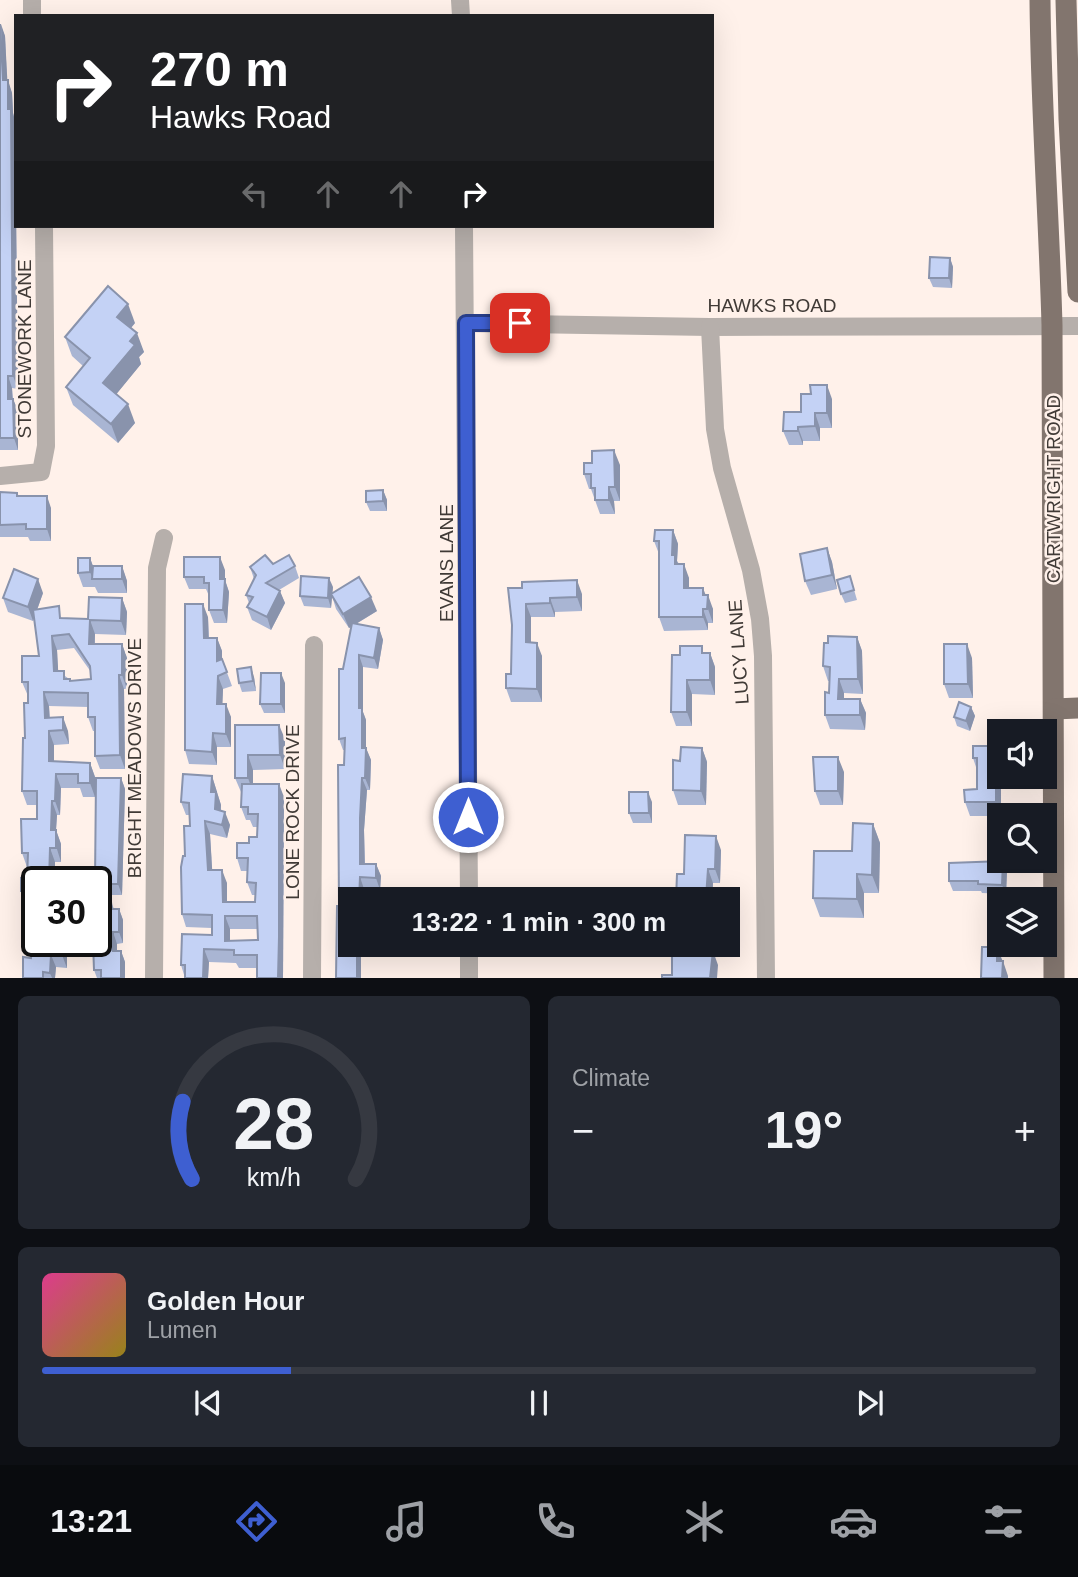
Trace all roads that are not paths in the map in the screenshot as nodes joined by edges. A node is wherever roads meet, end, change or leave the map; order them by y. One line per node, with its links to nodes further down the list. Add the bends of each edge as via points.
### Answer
1 (1040, 0): 7 (main road, CARTWRIGHT ROAD)
2 (1066, 0): 5 (main road)
3 (44, 228): 10 (street, STONEWORK LANE, via 46,446 41,472)
4 (464, 228): 6 (street, EVANS LANE)
5 (1078, 292)
6 (466, 323): 9 (street, HAWKS ROAD); 15 (street, EVANS LANE)
7 (1052, 326): 8 (street, HAWKS ROAD); 9 (street, HAWKS ROAD); 14 (main road, CARTWRIGHT ROAD)
8 (1078, 326)
9 (709, 327): 20 (street, LUCY LANE, via 715,429 760,619)
10 (0, 476)
11 (164, 538): 17 (street, BRIGHT MEADOWS DRIVE, via 157,568)
12 (314, 645): 18 (street, LONE ROCK DRIVE)
13 (1078, 708): 14 (main road)
14 (1054, 709): 21 (main road, CARTWRIGHT ROAD)
15 (469, 887)
16 (469, 957): 19 (street)
17 (153, 978)
18 (312, 978)
19 (469, 978)
20 (766, 978)
21 (1055, 978)

